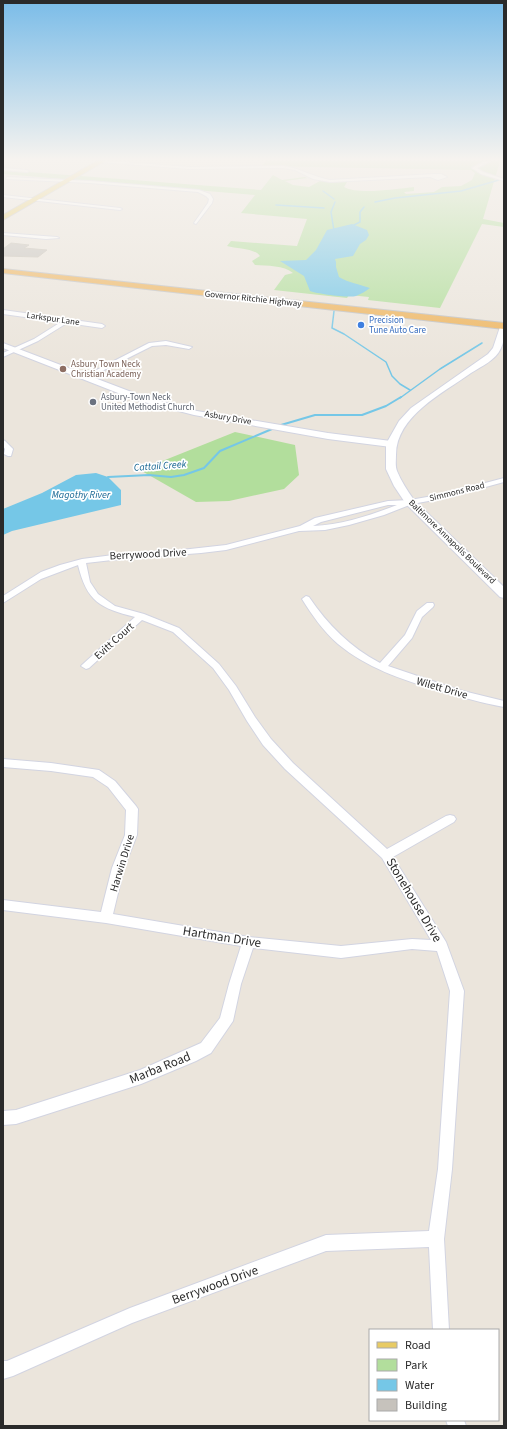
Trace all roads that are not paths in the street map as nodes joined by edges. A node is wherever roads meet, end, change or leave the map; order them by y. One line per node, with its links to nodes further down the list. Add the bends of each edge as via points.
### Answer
1 (3, 234): 2 (street)
2 (57, 238)
3 (3, 265): 6 (highway, Governor Ritchie Highway)
4 (3, 271): 9 (highway, Governor Ritchie Highway, via 394,318)
5 (3, 312): 7 (street, Larkspur Lane)
6 (504, 319)
7 (66, 321): 8 (street, Larkspur Lane); 12 (street, via 52,332)
8 (102, 326)
9 (504, 326): 16 (main road, Baltimore Annapolis Boulevard, via 495,352 414,410 402,423)
10 (3, 345): 12 (street, Asbury Drive)
11 (189, 347): 14 (street, via 151,344)
12 (15, 350): 13 (street); 14 (street, Asbury Drive)
13 (3, 354)
14 (84, 378): 16 (street, Asbury Drive, via 139,398 197,413 328,436)
15 (3, 442): 17 (street, via 9,449)
16 (391, 444): 19 (main road, Baltimore Annapolis Boulevard, via 391,469)
17 (8, 454)
18 (504, 480): 19 (street, Simmons Road, via 445,496)
19 (410, 502): 20 (street, Berrywood Drive, via 394,510 328,527 301,529 230,547 123,555); 21 (main road, Baltimore Annapolis Boulevard)
20 (81, 562): 23 (street, Berrywood Drive, via 45,574); 25 (street, Stonehouse Drive, via 86,582 95,596 112,608)
21 (503, 591)
22 (306, 599): 27 (street, Wilett Drive, via 323,624 338,639 353,651)
23 (3, 600)
24 (430, 606): 27 (street, via 420,612 410,634)
25 (141, 616): 26 (street, Evitt Court); 31 (street, Stonehouse Drive, via 176,630 216,666 267,742 289,766)
26 (86, 666)
27 (382, 667): 28 (street, Wilett Drive, via 414,680)
28 (504, 704)
29 (3, 763): 33 (street, Harwin Drive, via 58,767 103,776 118,790 132,809 131,835 118,868)
30 (450, 819): 31 (street)
31 (386, 854): 35 (street, Stonehouse Drive)
32 (3, 905): 33 (street, Hartman Drive)
33 (106, 918): 34 (street, Hartman Drive)
34 (249, 942): 35 (street, Hartman Drive, via 341,952 412,944); 36 (street, Marba Road, via 226,1021 206,1048 141,1077 16,1117)
35 (442, 946): 37 (street, Stonehouse Drive, via 457,991 445,1170)
36 (3, 1118)
37 (436, 1239): 38 (street, Stonehouse Drive); 39 (street, Berrywood Drive, via 326,1243 130,1316)
38 (440, 1329)
39 (3, 1370)

